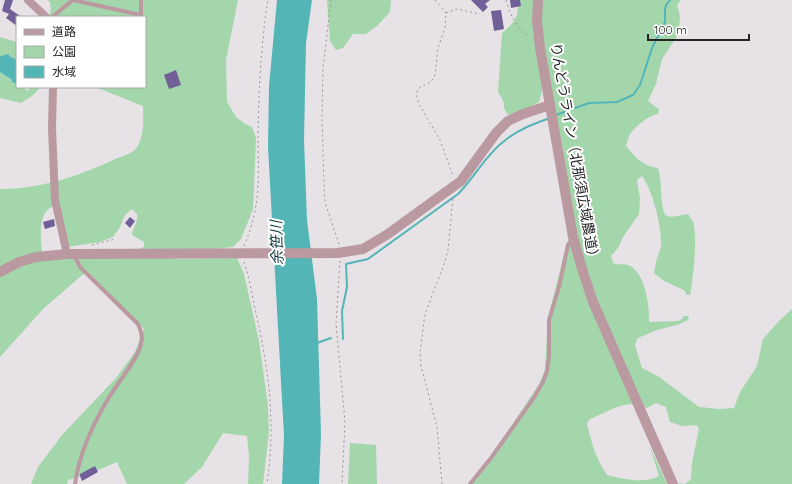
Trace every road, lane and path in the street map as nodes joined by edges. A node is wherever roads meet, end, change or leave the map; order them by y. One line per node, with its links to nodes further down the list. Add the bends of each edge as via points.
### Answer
1 (28, 0): 11 (street)
2 (73, 0): 3 (lane, via 141,15); 12 (lane)
3 (141, 0)
4 (268, 0): 18 (path, via 262,57 257,202)
5 (331, 0): 19 (path, via 323,68 324,186 326,202 339,239)
6 (435, 0): 9 (path)
7 (506, 0): 13 (path, via 508,10 518,26 526,34)
8 (538, 0): 13 (street, りんどうライン（北那須広域農道）, via 537,20)
9 (446, 13): 10 (path, via 457,9); 16 (path, via 434,75 431,82 419,88 416,94 418,104 440,140)
10 (480, 14)
11 (45, 16)
12 (53, 16)
13 (540, 39): 15 (street, りんどうライン（北那須広域農道）)
14 (53, 88): 20 (street, via 55,200)
15 (550, 105): 16 (street, via 508,121); 17 (street, りんどうライン（北那須広域農道）)
16 (455, 186): 19 (street, via 371,245 356,251); 25 (path, via 448,250 425,314 420,352 421,366 437,426)
17 (574, 237): 26 (lane, via 568,245 549,320 549,356 543,382); 27 (street, りんどうライン（北那須広域農道）, via 593,302)
18 (245, 253): 19 (street); 20 (street); 23 (path, via 270,392 272,428)
19 (339, 253): 24 (path, via 336,323 345,422)
20 (70, 255): 21 (street, via 36,257); 22 (lane, via 138,324 142,333 141,345 133,361 108,399 88,439)
21 (0, 272)
22 (75, 484)
23 (267, 484)
24 (342, 484)
25 (442, 484)
26 (470, 484)
27 (673, 484)

